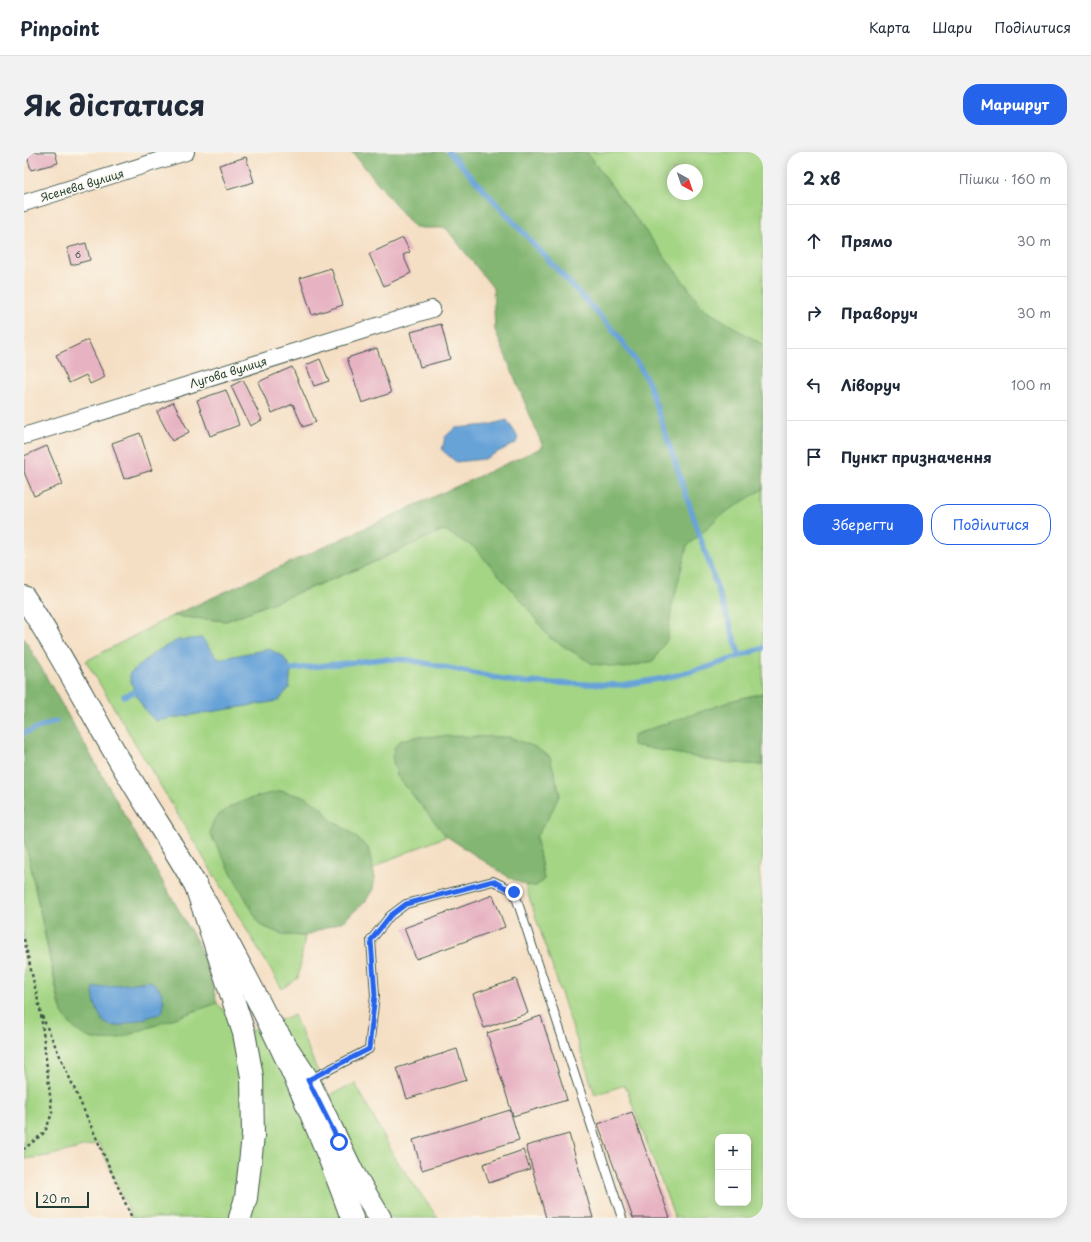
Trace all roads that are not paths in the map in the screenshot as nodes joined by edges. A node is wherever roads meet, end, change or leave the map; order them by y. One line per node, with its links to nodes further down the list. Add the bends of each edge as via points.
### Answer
1 (186, 152): 2 (street, Ясенева вулиця)
2 (24, 203)
3 (432, 309): 4 (street, Лугова вулиця)
4 (24, 436)
5 (24, 597): 6 (main road)
6 (196, 886): 7 (main road); 9 (main road, via 244,1033 252,1077 253,1136 246,1198)
7 (268, 1019): 8 (main road); 10 (main road)
8 (308, 1080): 11 (main road, via 352,1173); 12 (lane, via 369,1049 375,995 371,940 390,916 406,904 493,881 514,892)
9 (240, 1218)
10 (352, 1218)
11 (380, 1218)
12 (622, 1218)

